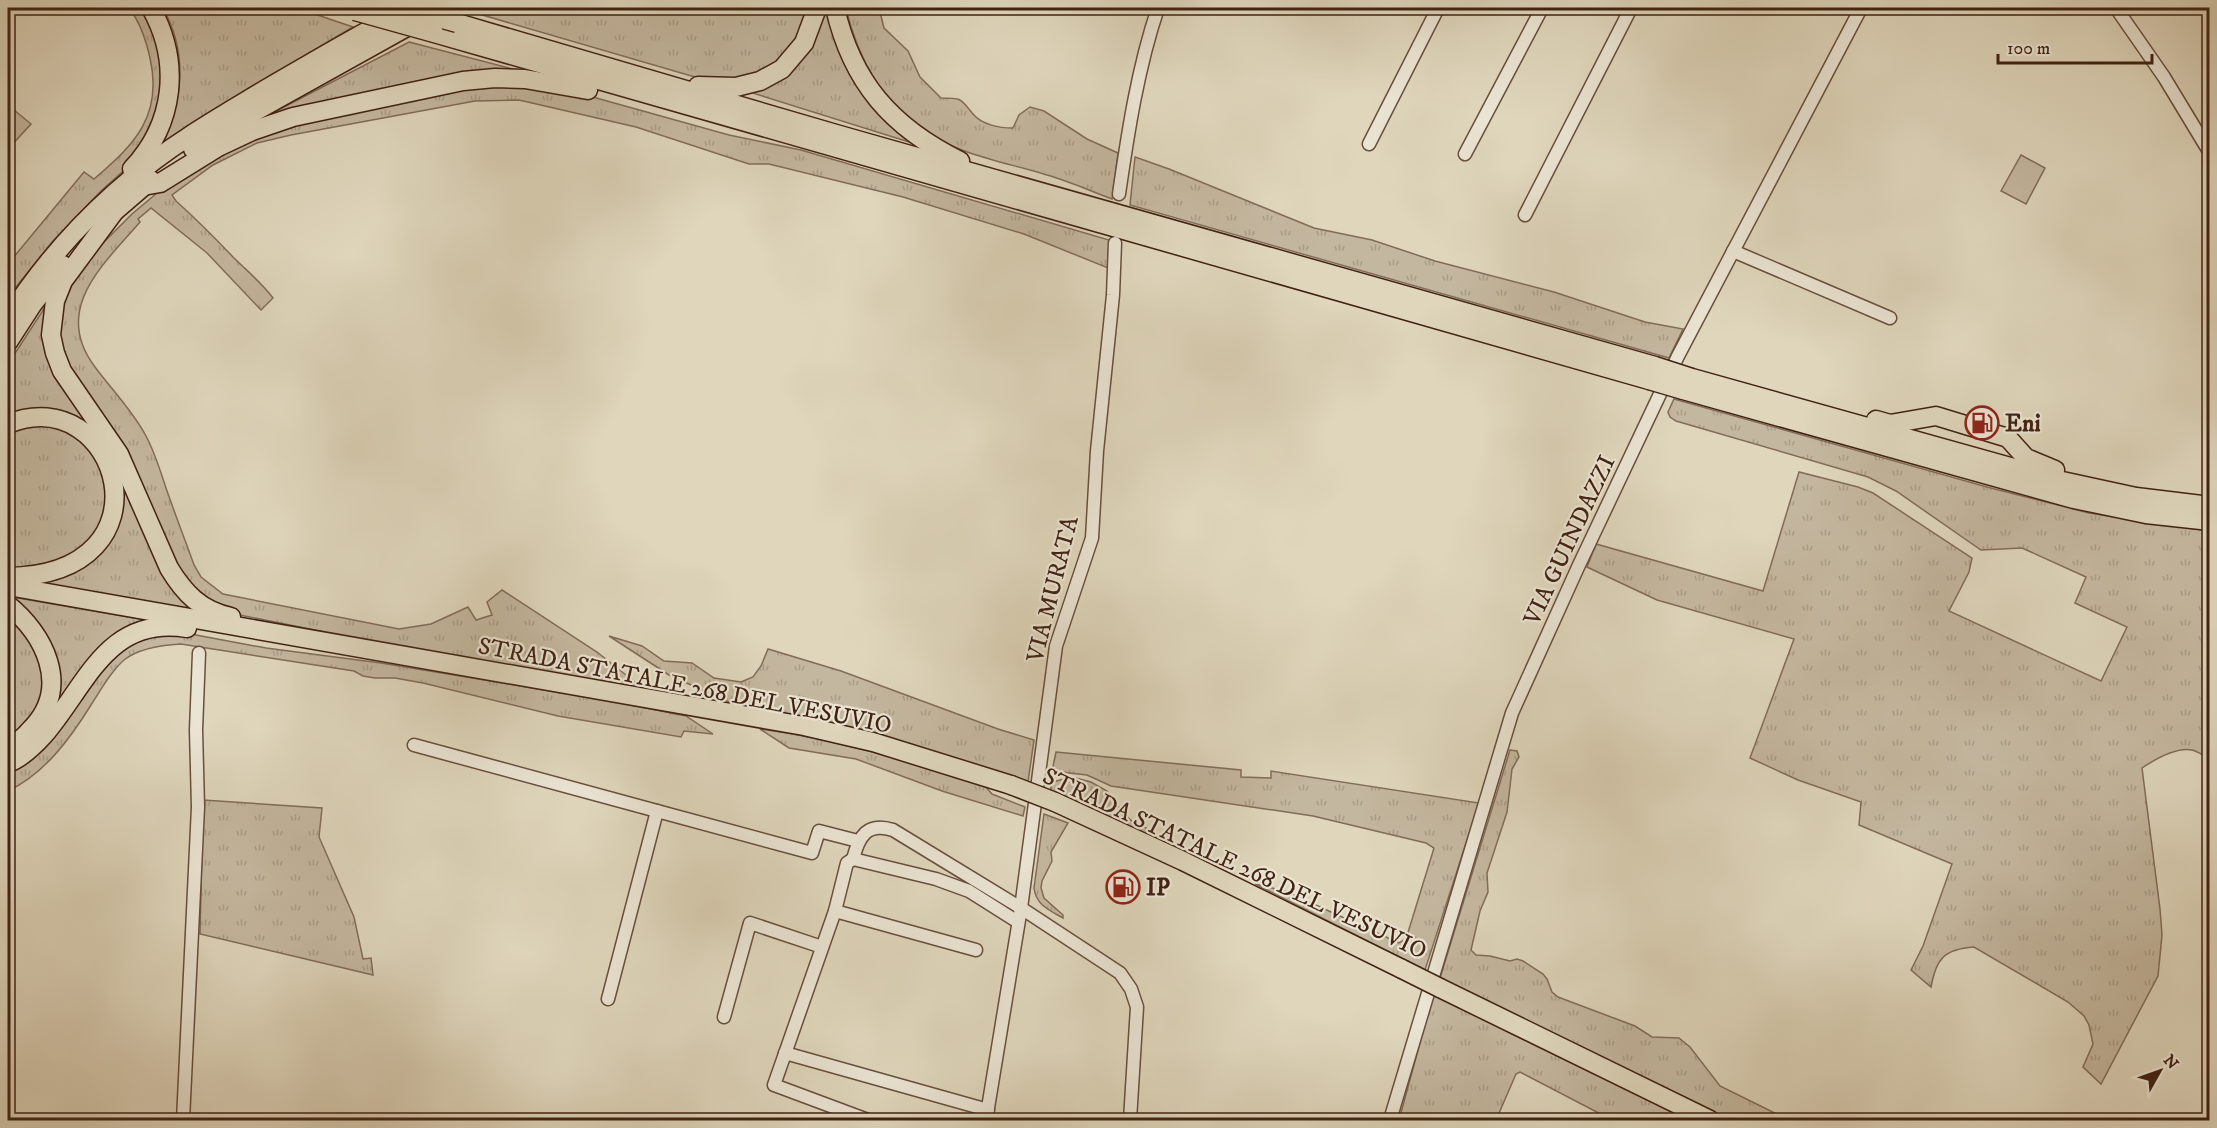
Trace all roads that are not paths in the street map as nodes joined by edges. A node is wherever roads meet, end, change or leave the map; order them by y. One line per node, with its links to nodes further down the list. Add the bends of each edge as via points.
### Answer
1 (152, 8): 28 (highway, via 170,56 167,109 143,158)
2 (396, 8): 17 (highway, via 389,11)
3 (403, 8): 16 (highway, bridge)
4 (411, 8): 17 (highway)
5 (428, 8): 16 (highway)
6 (441, 8): 17 (highway)
7 (817, 8): 18 (highway, via 804,43 782,69 760,81 736,87)
8 (835, 8): 23 (highway, via 858,72 884,109 942,152)
9 (1158, 8): 25 (street, via 1128,133)
10 (1438, 8): 20 (street)
11 (1542, 8): 22 (street)
12 (1631, 8): 27 (street)
13 (1861, 8): 31 (street, VIA GUINDAZZI)
14 (2116, 8): 21 (street)
15 (349, 9): 19 (highway, bridge)
16 (460, 20): 18 (highway)
17 (371, 37): 24 (highway, via 189,151); 28 (highway, via 191,134 136,175)
18 (656, 82): 23 (highway)
19 (764, 129): 24 (highway, via 738,129 575,86 495,78 463,81 293,117 252,131 160,183); 36 (highway)
20 (1369, 144)
21 (2210, 153)
22 (1465, 154)
23 (996, 179): 36 (highway)
24 (143, 186): 26 (highway)
25 (1119, 194)
26 (117, 208): 35 (highway, via 50,281); 47 (highway, via 63,281 55,301 51,335 62,371 119,454 169,568 192,598 220,615)
27 (1525, 215)
28 (82, 224): 30 (highway)
29 (1115, 243): 55 (street, VIA MURATA, via 1092,537 1056,646)
30 (56, 251): 32 (highway, via 41,262); 33 (highway)
31 (1733, 251): 34 (street); 67 (street, VIA GUINDAZZI, via 1678,356 1512,713)
32 (8, 304)
33 (8, 318)
34 (1890, 318)
35 (8, 342)
36 (1652, 373): 37 (highway, bridge)
37 (1687, 384): 38 (highway); 42 (highway, via 2074,499 2146,514)
38 (1790, 406): 40 (highway, via 2024,472); 40 (highway, via 1812,402 1890,424 1936,416 2008,438 2026,458 2048,468 2131,487)
39 (8, 424): 43 (highway, via 41,417 57,419 85,434 108,463 116,502 109,527 89,552 75,562 55,571)
40 (2159, 501): 41 (highway)
41 (2210, 506)
42 (2210, 521)
43 (8, 577)
44 (8, 586): 46 (highway, STRADA STATALE 268 DEL VESUVIO)
45 (8, 605): 50 (highway, via 36,635 47,654 51,677 48,702 39,721)
46 (297, 638): 47 (highway, STRADA STATALE 268 DEL VESUVIO); 51 (highway, via 252,637 181,627 143,629 123,638 104,654 56,721 26,753)
47 (331, 644): 68 (highway, STRADA STATALE 268 DEL VESUVIO, bridge, via 804,726 873,742 991,778 1055,802 1161,851)
48 (199, 653): 64 (street, via 198,807)
49 (414, 745): 52 (street)
50 (8, 748)
51 (8, 763)
52 (657, 811): 53 (street, via 812,853 819,831); 60 (street)
53 (858, 841): 54 (street); 55 (street, via 872,828 893,830)
54 (853, 860): 56 (street, via 844,870); 57 (street, via 936,879 969,891)
55 (1020, 909): 57 (street, VIA MURATA); 66 (street, via 1120,974 1131,989 1137,1017)
56 (835, 911): 58 (street); 59 (street)
57 (1018, 922): 63 (street, VIA MURATA)
58 (822, 947): 61 (street, via 750,922); 62 (street)
59 (976, 950)
60 (608, 999)
61 (724, 1017)
62 (785, 1053): 63 (street); 65 (street, via 774,1085)
63 (987, 1115)
64 (183, 1120)
65 (868, 1120)
66 (1130, 1120)
67 (1390, 1120)
68 (1710, 1120)

